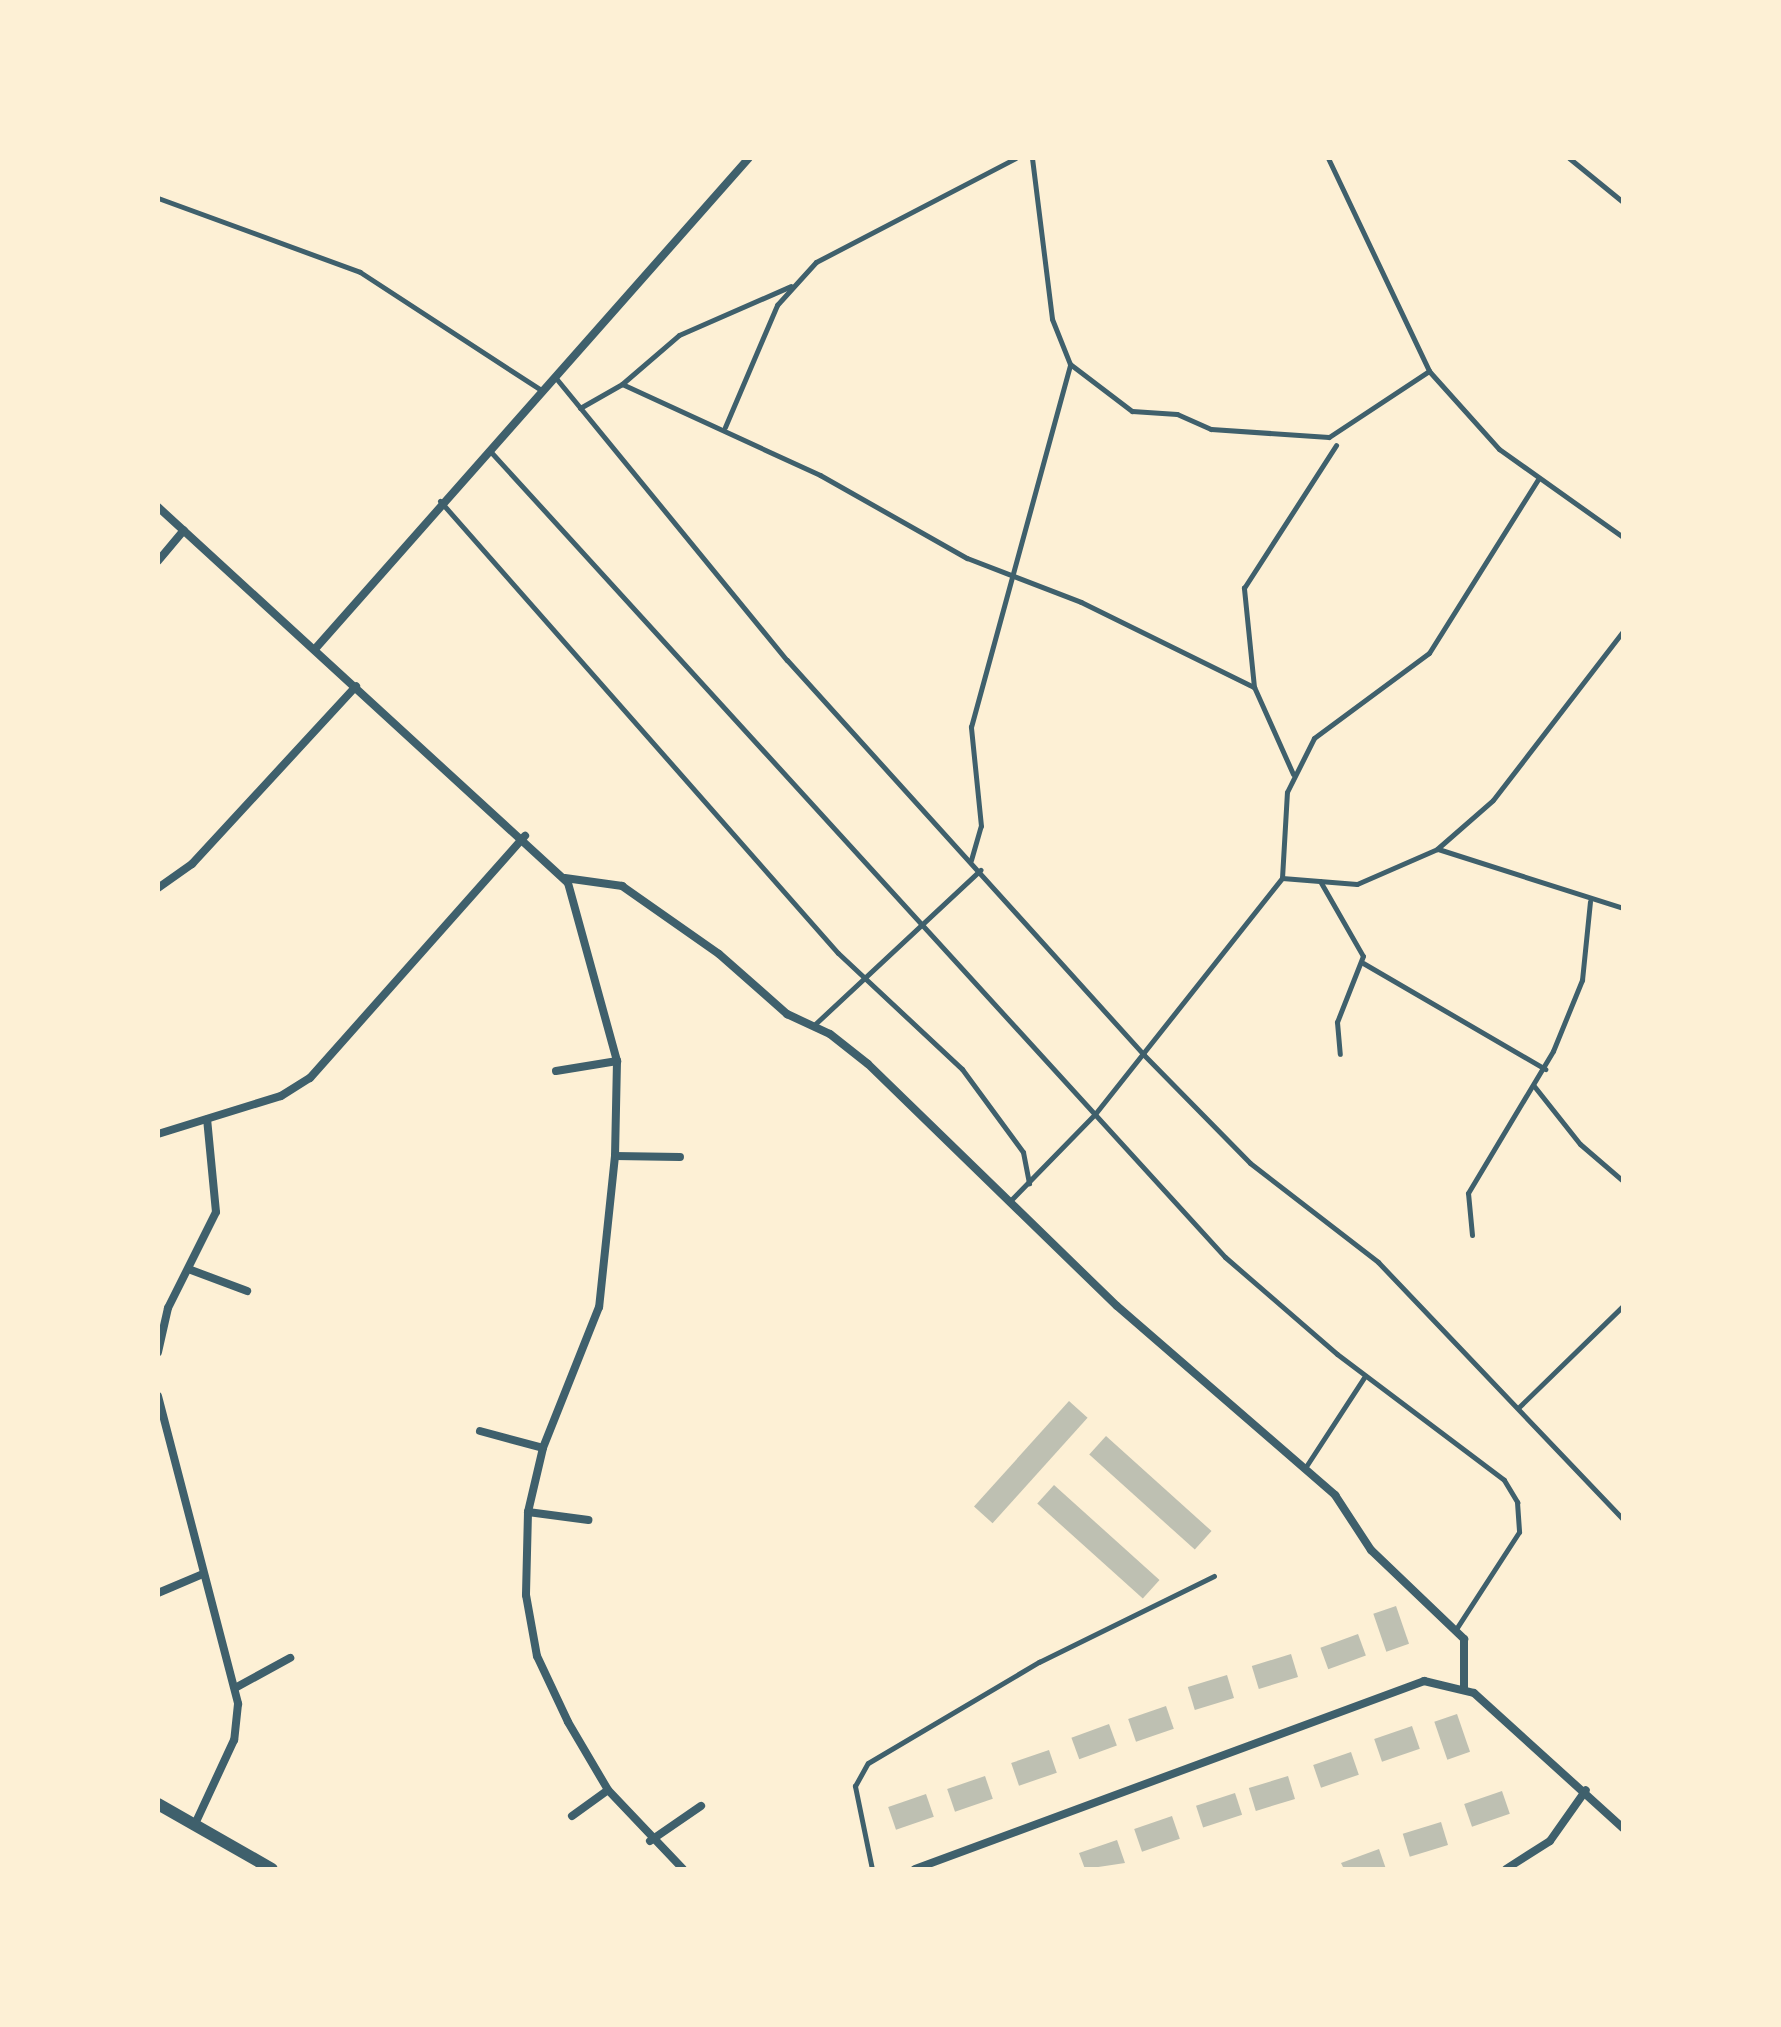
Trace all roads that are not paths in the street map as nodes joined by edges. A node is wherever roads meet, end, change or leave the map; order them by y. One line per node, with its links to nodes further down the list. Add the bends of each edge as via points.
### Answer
1 (749, 158): 11 (street)
2 (1016, 158): 8 (lane, via 849,241)
3 (1032, 158): 9 (lane, via 1047,304)
4 (1328, 158): 10 (lane)
5 (1569, 158): 7 (lane)
6 (158, 198): 13 (lane, via 360,272)
7 (1623, 202)
8 (792, 285): 12 (lane, via 679,335); 15 (lane, via 758,343)
9 (1070, 364): 10 (lane, via 1132,411 1177,414 1211,429 1315,438 1345,432); 24 (lane)
10 (1429, 371): 18 (lane, via 1458,408)
11 (554, 376): 13 (street); 14 (lane)
12 (622, 384): 14 (lane); 15 (lane)
13 (541, 390): 17 (street)
14 (580, 408): 32 (lane, via 787,660)
15 (725, 427): 24 (lane, via 899,525)
16 (1336, 445): 28 (lane, via 1246,582)
17 (489, 450): 19 (street); 40 (lane, via 805,791)
18 (1538, 479): 22 (lane); 29 (lane, via 1429,653 1386,691 1319,732)
19 (440, 501): 26 (street, via 420,536); 42 (lane)
20 (158, 507): 21 (street)
21 (184, 530): 23 (street); 26 (street)
22 (1623, 537)
23 (158, 561)
24 (1011, 574): 28 (lane); 32 (lane, via 971,727 981,826)
25 (1623, 631): 31 (lane, via 1493,800)
26 (315, 649): 27 (street)
27 (356, 686): 30 (street); 37 (street, via 192,864)
28 (1254, 687): 29 (lane)
29 (1294, 775): 35 (lane)
30 (525, 836): 34 (street); 51 (street, via 310,1078)
31 (1437, 849): 36 (lane, via 1370,882); 38 (lane, via 1501,864)
32 (971, 860): 33 (lane)
33 (980, 870): 40 (lane); 45 (lane)
34 (565, 878): 43 (street, via 622,886 719,954 787,1014); 46 (street)
35 (1282, 878): 36 (lane); 45 (lane)
36 (1320, 881): 41 (lane, via 1357,938)
37 (158, 888)
38 (1590, 901): 39 (lane); 47 (lane, via 1582,980)
39 (1623, 908)
40 (921, 930): 42 (lane); 50 (lane)
41 (1363, 963): 44 (lane, via 1337,1022); 47 (lane)
42 (863, 979): 43 (lane); 56 (lane, via 977,1088 1023,1152)
43 (813, 1026): 57 (street, via 868,1064)
44 (1340, 1054)
45 (1144, 1055): 50 (lane); 65 (lane, via 1250,1163 1378,1262)
46 (617, 1061): 48 (street); 53 (street)
47 (1545, 1069): 49 (lane)
48 (556, 1071)
49 (1534, 1086): 55 (lane, via 1580,1144); 58 (lane, via 1502,1128 1468,1193)
50 (1095, 1114): 56 (lane); 63 (lane, via 1225,1257)
51 (207, 1119): 52 (street); 59 (street, via 218,1198)
52 (158, 1134)
53 (615, 1156): 54 (street); 67 (street, via 599,1307)
54 (680, 1157)
55 (1623, 1181)
56 (1029, 1183): 57 (lane)
57 (1010, 1201): 68 (street)
58 (1472, 1235)
59 (191, 1270): 60 (street); 62 (street, via 168,1308)
60 (247, 1291)
61 (1623, 1306): 65 (lane)
62 (158, 1352)
63 (1365, 1376): 68 (lane); 75 (lane, via 1498,1473 1517,1502 1516,1539)
64 (158, 1396): 72 (street)
65 (1519, 1407): 70 (lane)
66 (480, 1431): 67 (street)
67 (543, 1448): 69 (street)
68 (1304, 1469): 75 (street, via 1340,1501 1371,1550)
69 (528, 1512): 71 (street); 79 (street, via 526,1595 537,1656)
70 (1623, 1519)
71 (588, 1520)
72 (203, 1574): 74 (street); 77 (street)
73 (1214, 1576): 89 (lane, via 1026,1669 868,1763 855,1786)
74 (158, 1593)
75 (1456, 1629): 78 (street, via 1469,1657)
76 (290, 1658): 77 (street)
77 (235, 1688): 84 (street, via 234,1740)
78 (1464, 1688): 80 (street); 90 (street, via 1401,1684)
79 (608, 1790): 83 (street); 86 (street)
80 (1586, 1790): 85 (street); 91 (street, via 1550,1841)
81 (158, 1804): 84 (street)
82 (701, 1806): 86 (street)
83 (572, 1816)
84 (194, 1826): 87 (street)
85 (1623, 1828)
86 (650, 1841): 88 (street)
87 (272, 1869)
88 (683, 1869)
89 (872, 1869)
90 (915, 1869)
91 (1506, 1869)

